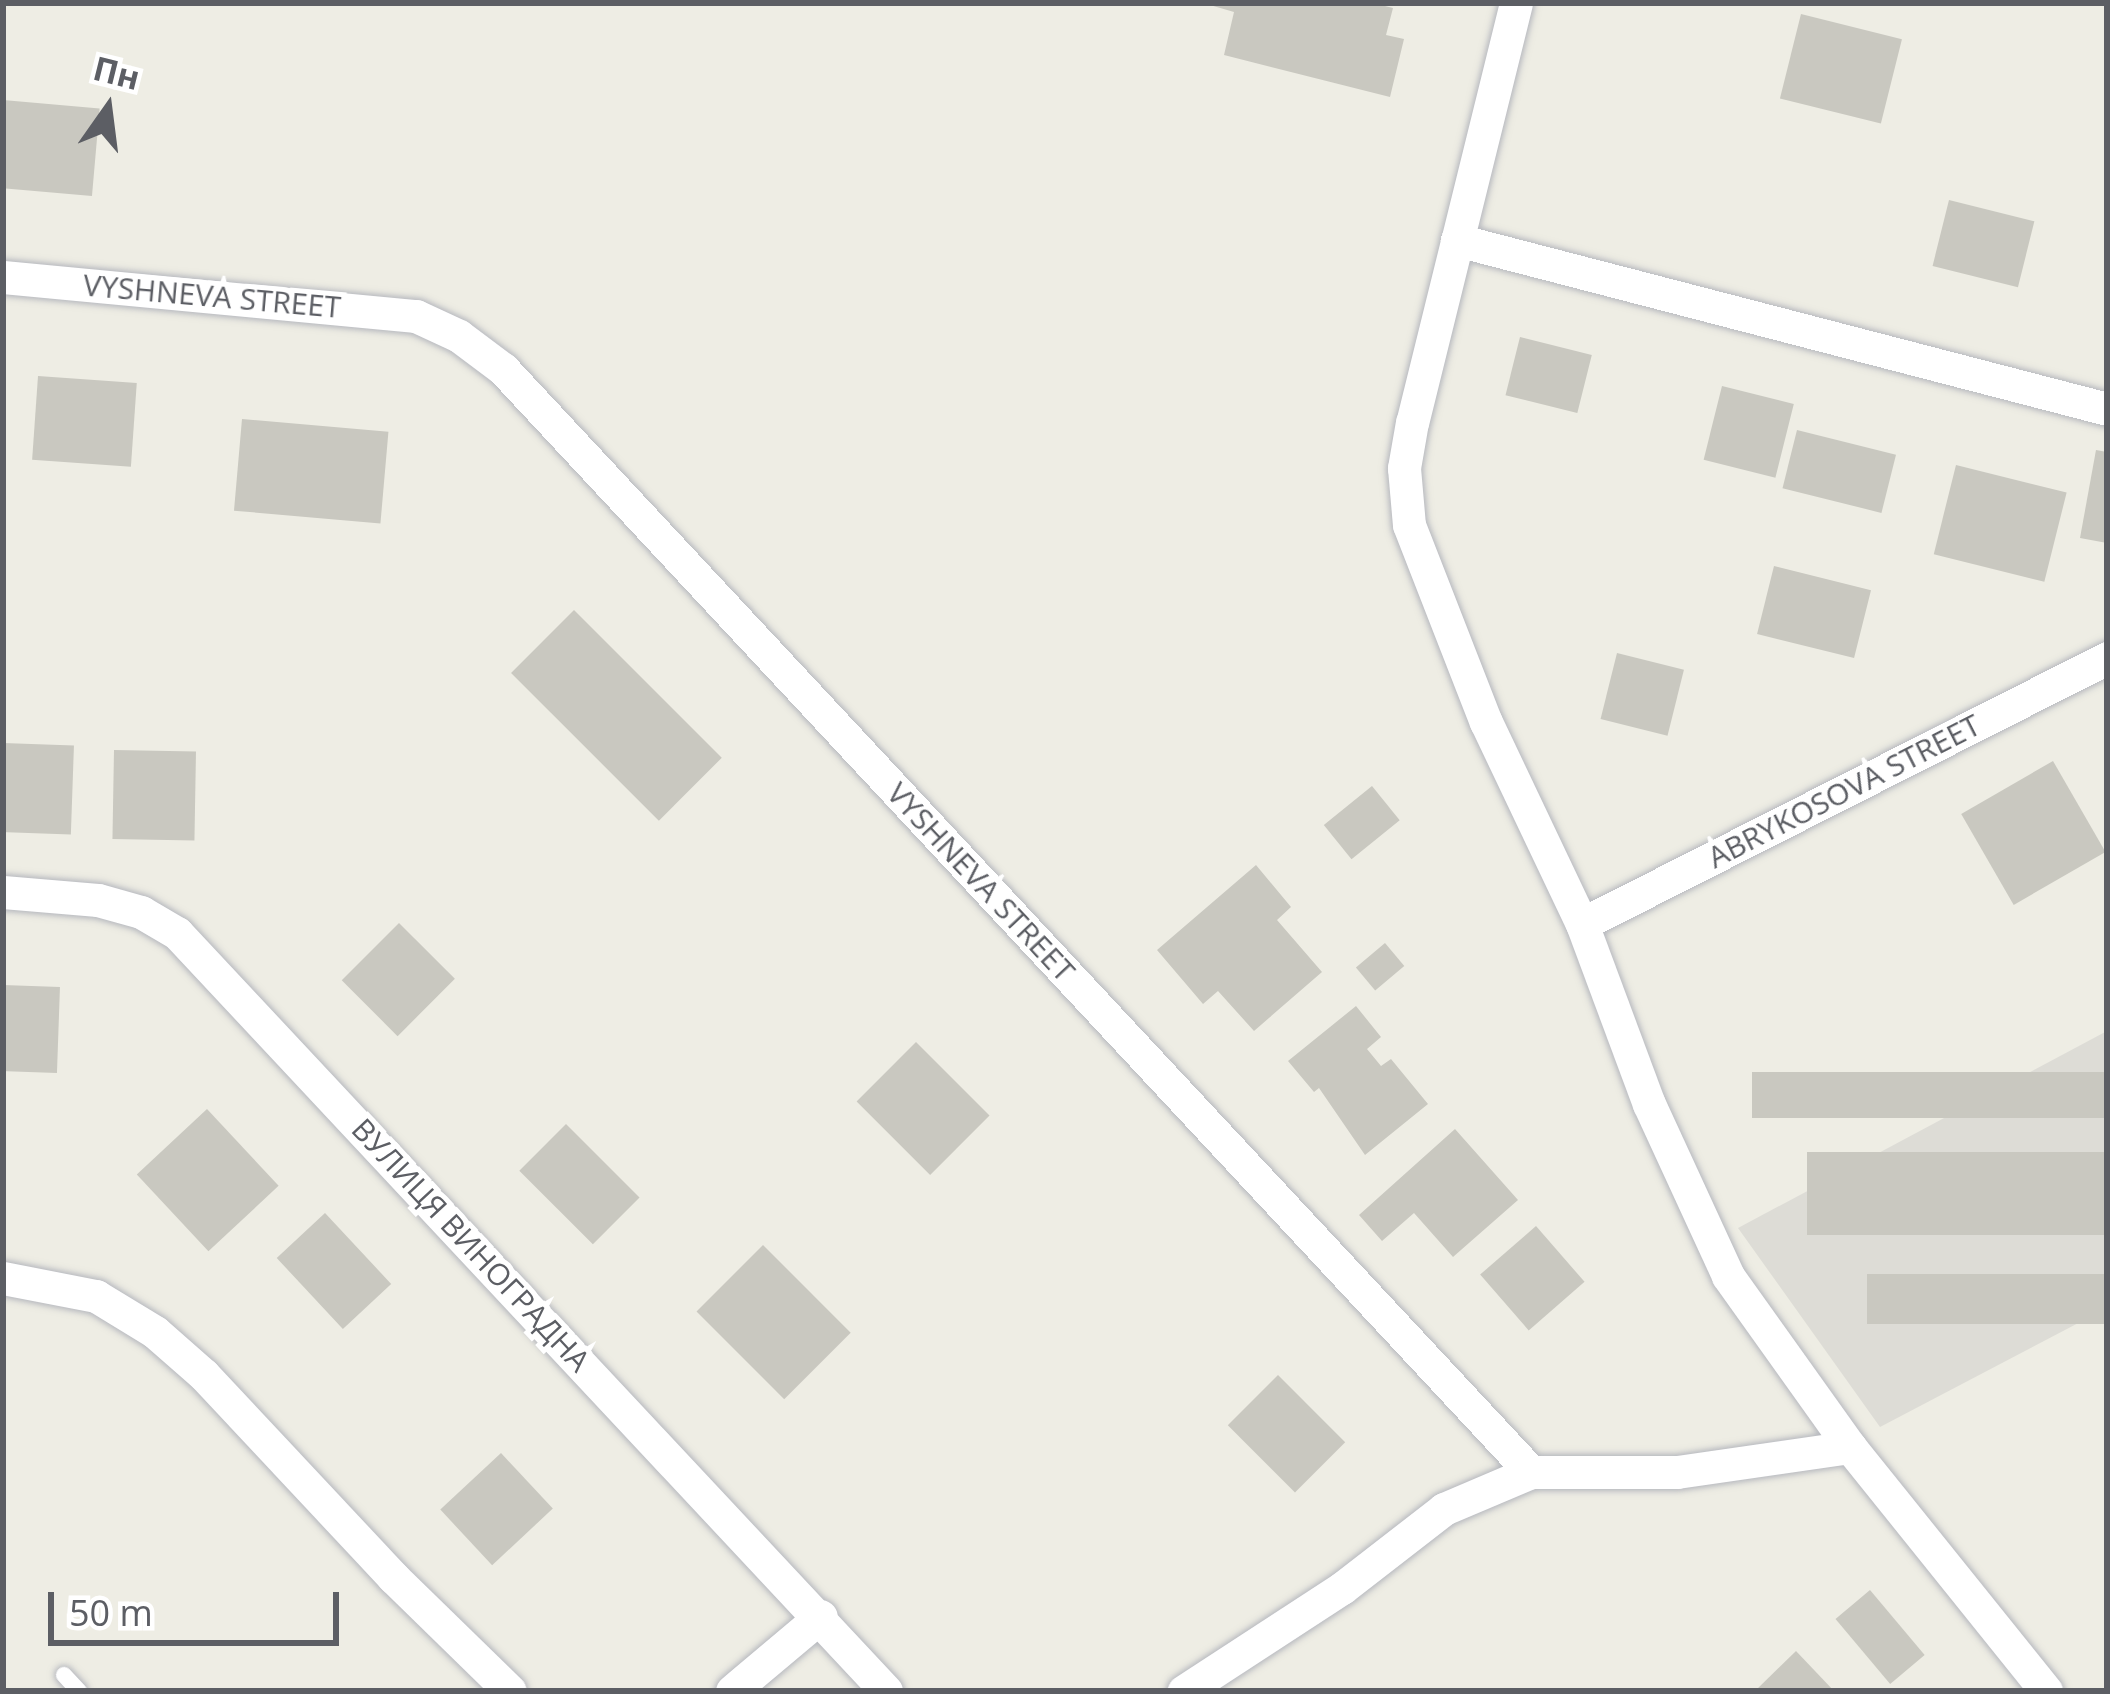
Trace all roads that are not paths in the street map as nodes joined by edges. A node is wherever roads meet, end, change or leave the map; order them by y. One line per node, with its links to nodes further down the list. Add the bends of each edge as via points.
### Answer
1 (1516, 3): 2 (street)
2 (1457, 240): 4 (street); 7 (street, via 1404,468 1409,525 1486,722)
3 (3, 277): 10 (street, VYSHNEVA STREET, via 416,316 503,369)
4 (2107, 409)
5 (2107, 658): 7 (street, ABRYKOSOVA STREET)
6 (3, 892): 11 (street, ВУЛИЦЯ ВИНОГРАДНА, via 98,900 177,933)
7 (1582, 924): 9 (street, via 1648,1104 1728,1276)
8 (3, 1278): 15 (street, via 96,1296 155,1332)
9 (1850, 1447): 10 (street, via 1677,1472); 13 (street)
10 (1531, 1472): 18 (street, via 1444,1509 1342,1588)
11 (821, 1616): 16 (street); 17 (street, ВУЛИЦЯ ВИНОГРАДНА)
12 (64, 1675): 14 (lane)
13 (2038, 1688)
14 (79, 1691)
15 (510, 1691)
16 (732, 1691)
17 (886, 1691)
18 (1184, 1691)

